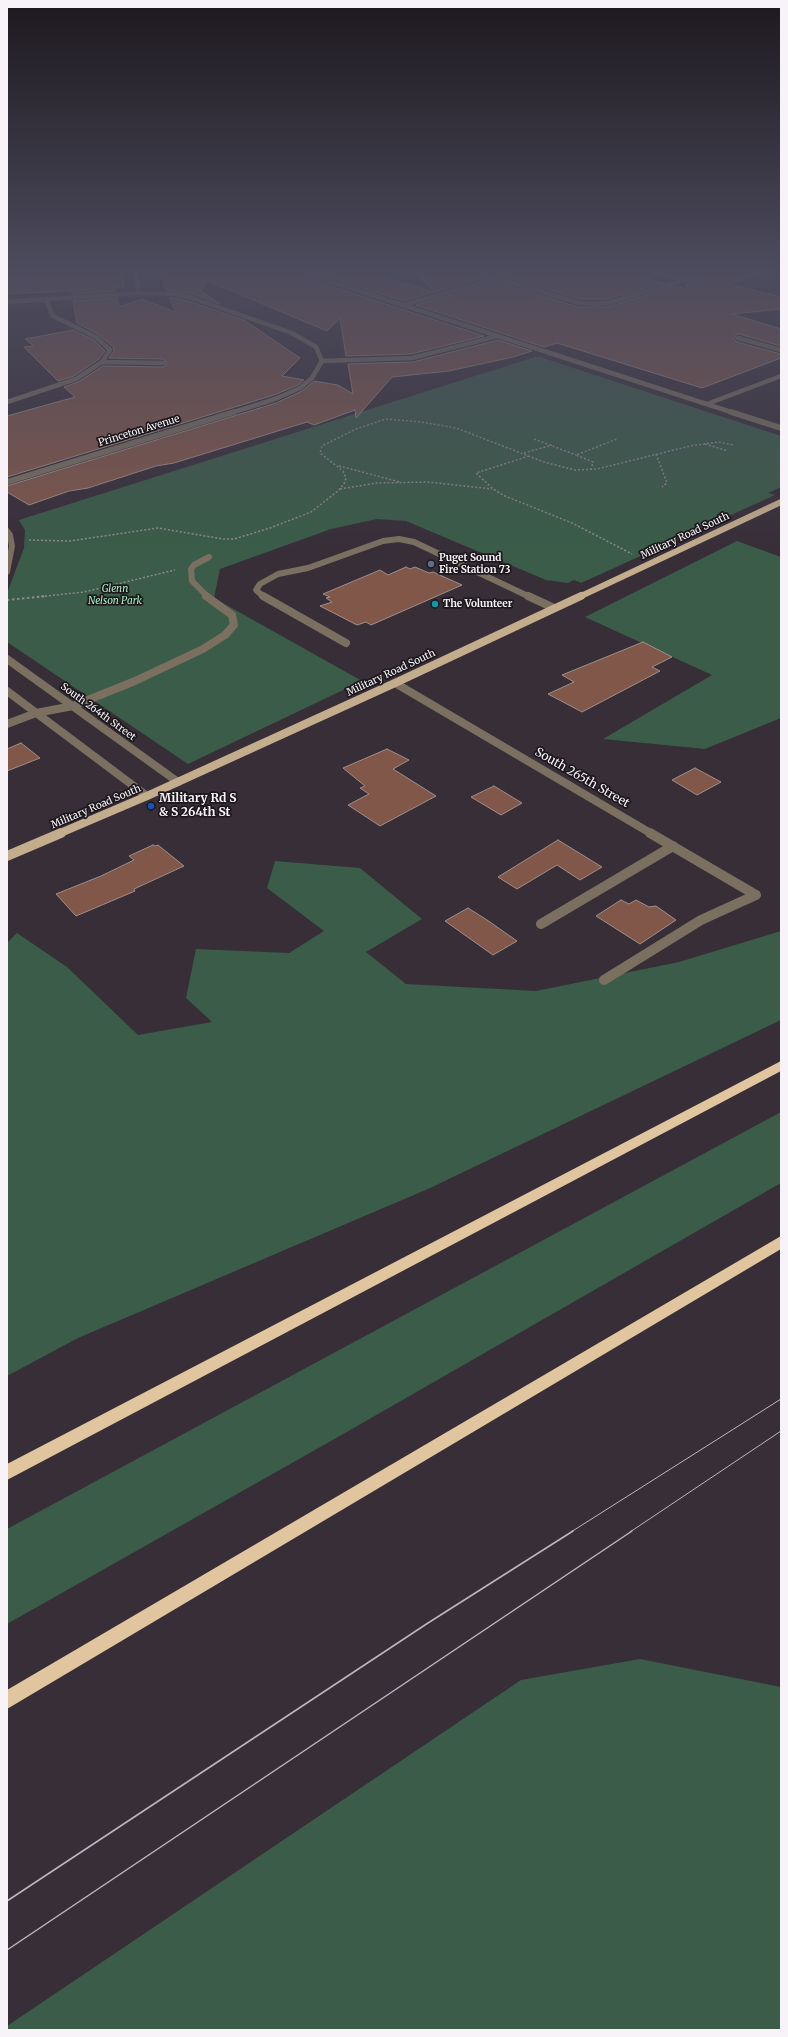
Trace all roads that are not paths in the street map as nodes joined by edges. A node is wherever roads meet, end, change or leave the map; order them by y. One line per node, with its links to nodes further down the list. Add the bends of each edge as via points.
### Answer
1 (99, 364): 5 (street, via 76,379)
2 (320, 364): 8 (street, Princeton Avenue, via 312,378 300,388 275,399)
3 (584, 364): 6 (street)
4 (781, 376): 6 (street)
5 (9, 400)
6 (706, 404): 7 (street)
7 (781, 428)
8 (7, 482)
9 (781, 502): 13 (main road, Military Road South)
10 (7, 531): 12 (street, via 12,546)
11 (209, 557): 18 (street, via 191,569 192,581 204,594 232,615 234,625 230,631 203,649 176,662)
12 (7, 572)
13 (554, 608): 14 (street, via 414,542 399,538 383,541 308,568 278,574 260,584 256,590); 16 (main road, Military Road South)
14 (346, 643)
15 (7, 659): 18 (street, South 264th Street)
16 (395, 683): 21 (main road, Military Road South); 23 (street, South 265th Street)
17 (7, 691): 19 (street)
18 (73, 706): 19 (street); 21 (street, South 264th Street)
19 (36, 713): 20 (street); 22 (street)
20 (7, 724)
21 (178, 782): 22 (main road, Military Road South)
22 (147, 796): 24 (main road, Military Road South)
23 (673, 846): 25 (street); 26 (street, South 265th Street, via 756,895 701,920)
24 (7, 856)
25 (540, 924)
26 (604, 980)
27 (781, 1065): 29 (highway)
28 (781, 1242): 30 (highway)
29 (7, 1472)
30 (7, 1700)

